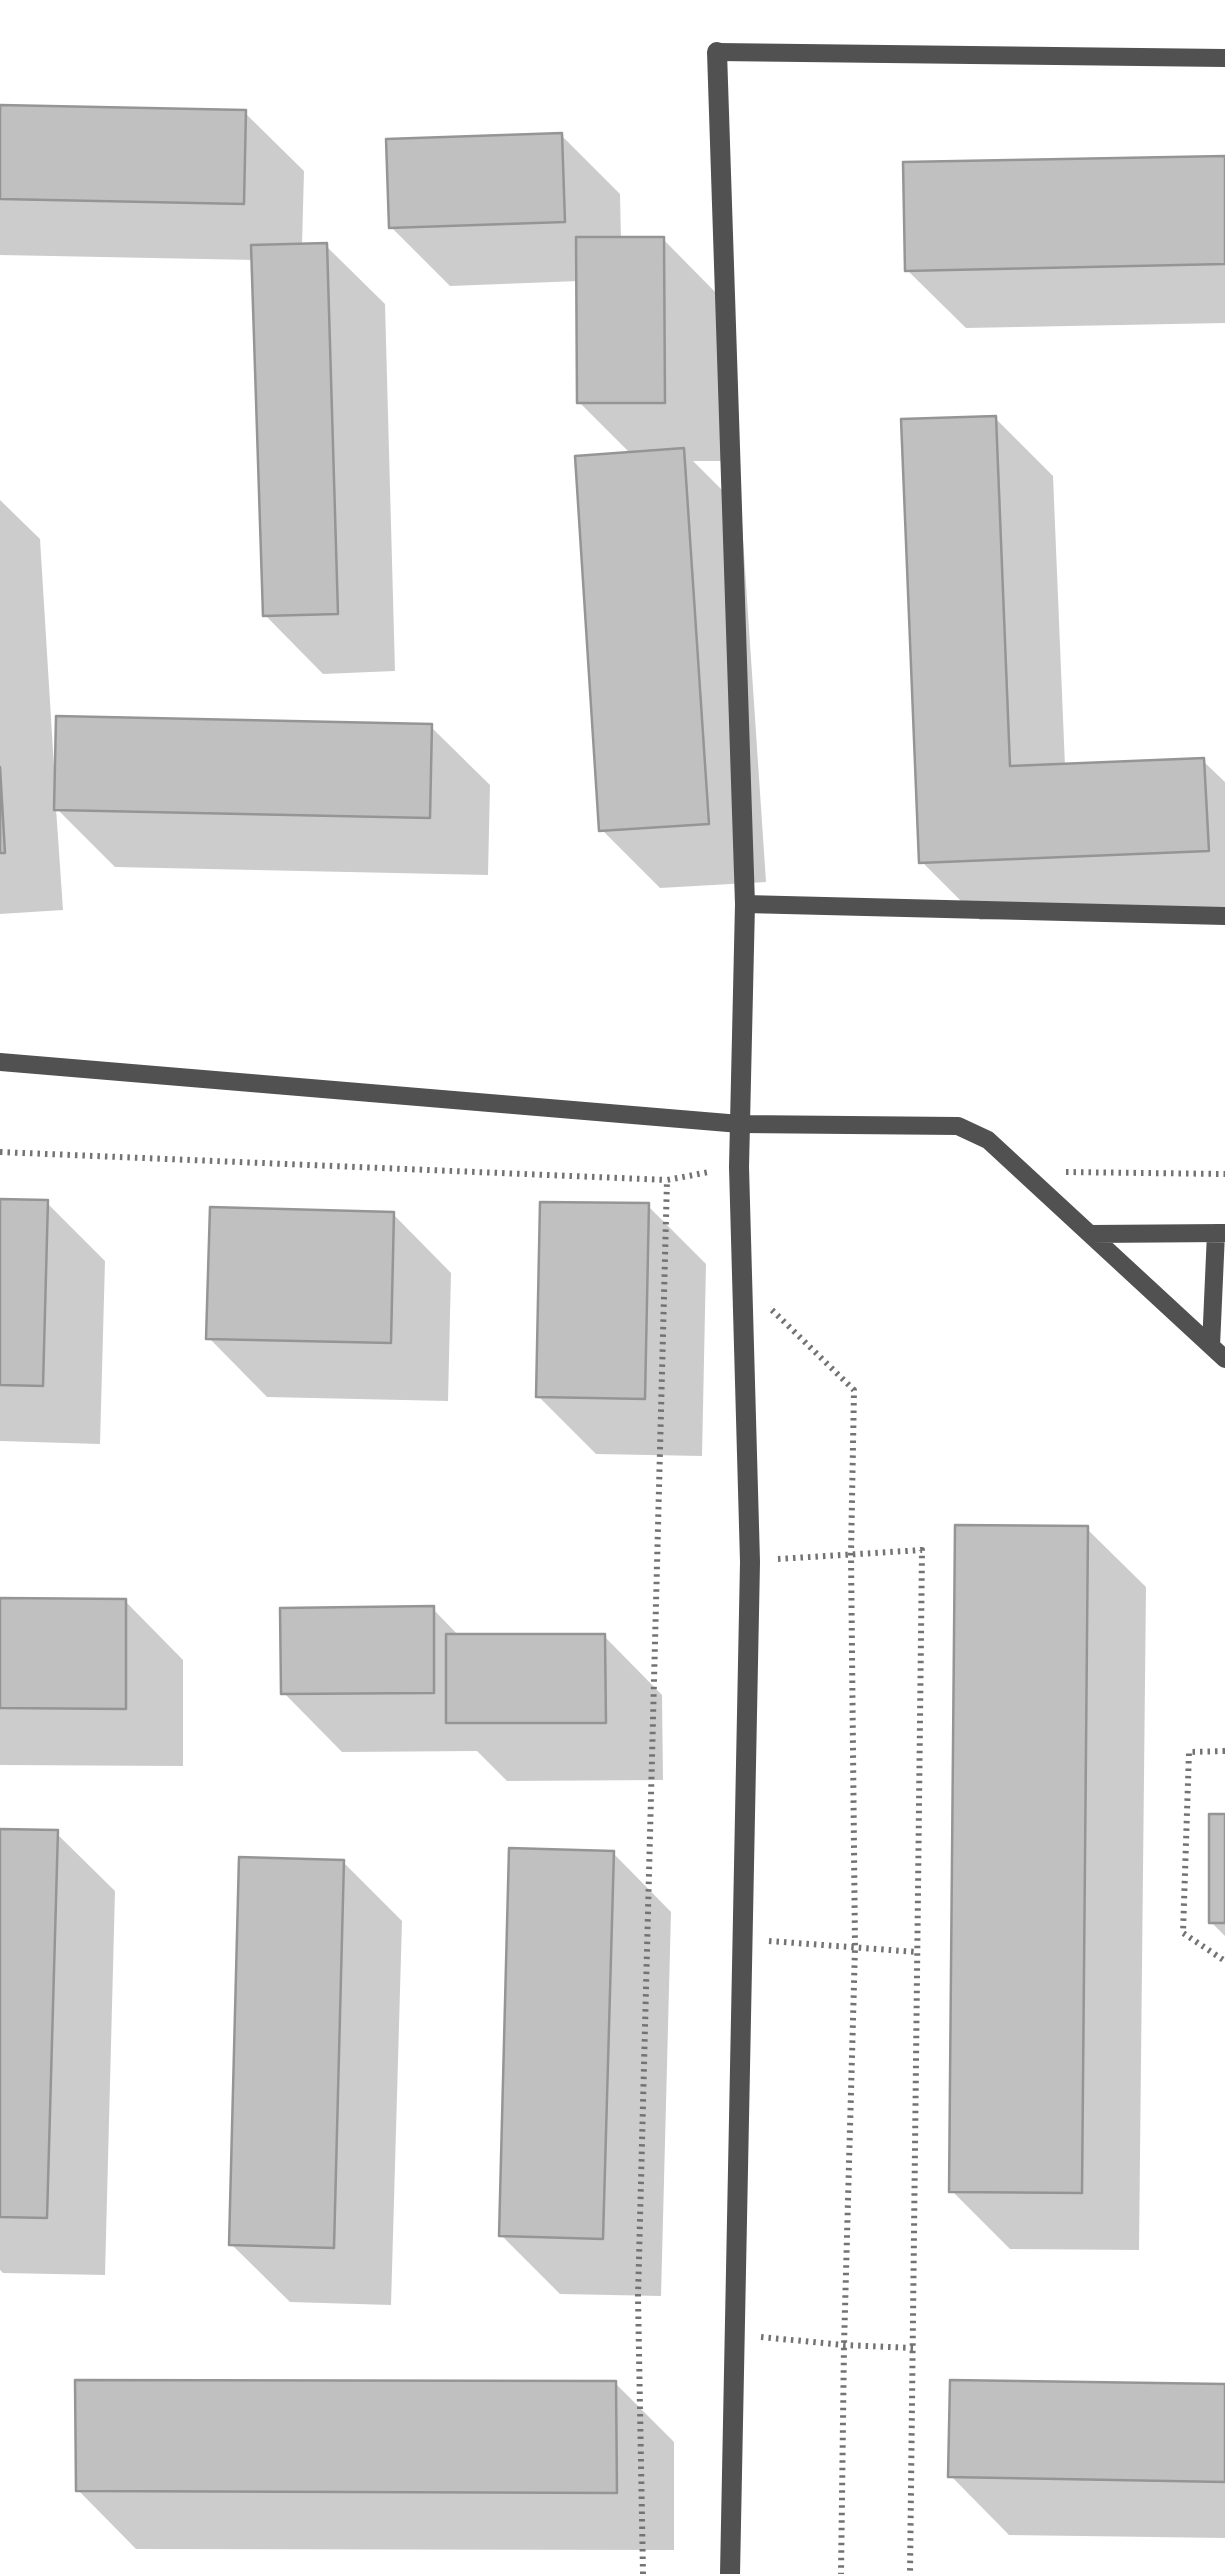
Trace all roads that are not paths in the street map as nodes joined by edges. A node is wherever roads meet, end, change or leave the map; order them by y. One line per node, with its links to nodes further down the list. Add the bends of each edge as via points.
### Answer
1 (717, 52): 2 (lane); 3 (street)
2 (1225, 58)
3 (745, 904): 4 (lane); 6 (street)
4 (1225, 916)
5 (0, 1062): 6 (lane)
6 (740, 1124): 8 (lane, via 958,1126 988,1140); 10 (street, via 750,1562)
7 (1221, 1233): 8 (lane); 9 (lane)
8 (1090, 1234): 9 (lane)
9 (1218, 1352)
10 (730, 2574)

